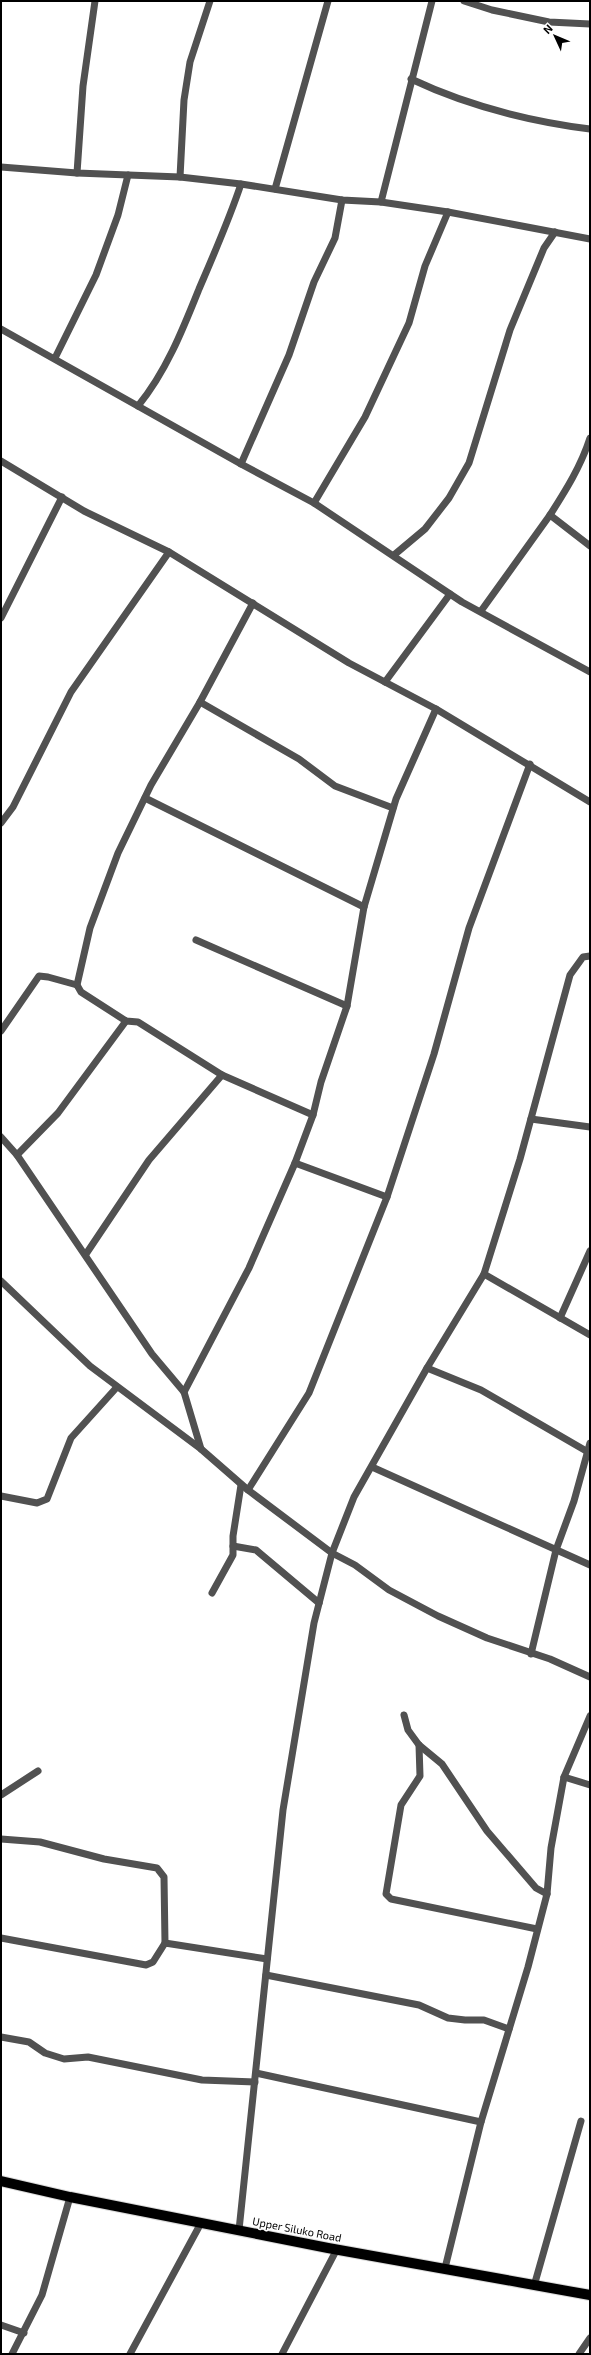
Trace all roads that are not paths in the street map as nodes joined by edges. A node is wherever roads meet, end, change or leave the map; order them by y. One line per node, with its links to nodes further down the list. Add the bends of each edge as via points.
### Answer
1 (95, 1): 10 (street, via 83,86)
2 (210, 1): 12 (street, via 190,62 184,100)
3 (328, 1): 14 (street)
4 (432, 1): 7 (street)
5 (464, 1): 6 (street, via 492,10 549,22)
6 (590, 24)
7 (412, 79): 8 (street, via 440,93 501,113); 16 (street)
8 (590, 128)
9 (1, 168): 10 (street)
10 (78, 173): 11 (street)
11 (128, 175): 12 (street); 21 (street, via 118,215 96,275)
12 (180, 177): 13 (street)
13 (241, 184): 14 (street); 22 (street, via 229,220 186,320 152,390)
14 (275, 189): 15 (street)
15 (342, 200): 16 (street); 25 (street, via 335,238 314,282 289,355)
16 (381, 202): 17 (street)
17 (448, 212): 18 (street); 27 (street, via 425,266 409,323 365,418)
18 (555, 232): 19 (street); 31 (street, via 544,248 510,330 469,463 449,498 425,529)
19 (590, 239)
20 (1, 329): 21 (street)
21 (55, 358): 22 (street)
22 (138, 406): 25 (street)
23 (590, 438): 28 (street, via 572,480)
24 (1, 461): 26 (street)
25 (241, 464): 27 (street)
26 (62, 497): 30 (street, via 84,511); 35 (street)
27 (314, 503): 31 (street)
28 (550, 515): 29 (street); 34 (street)
29 (590, 546)
30 (170, 552): 33 (street); 44 (street, via 71,692 13,807)
31 (394, 555): 32 (street)
32 (450, 594): 34 (street); 37 (street)
33 (253, 603): 37 (street, via 349,663); 38 (street)
34 (481, 611): 36 (street)
35 (1, 618)
36 (590, 672)
37 (385, 682): 39 (street)
38 (200, 702): 41 (street); 43 (street, via 299,759 335,786)
39 (436, 709): 40 (street); 43 (street)
40 (530, 764): 42 (street); 59 (street, via 469,928 434,1054)
41 (146, 798): 45 (street); 48 (street, via 118,853 90,928)
42 (590, 802)
43 (393, 808): 45 (street)
44 (1, 824)
45 (364, 907): 49 (street)
46 (196, 940): 49 (street)
47 (590, 956): 54 (street, via 583,957 570,976)
48 (77, 985): 50 (street, via 81,992); 51 (street, via 39,976)
49 (347, 1006): 53 (street, via 321,1082)
50 (126, 1021): 52 (street, via 138,1022); 57 (street, via 58,1113)
51 (1, 1031)
52 (222, 1075): 53 (street); 61 (street, via 149,1160)
53 (313, 1115): 58 (street)
54 (531, 1119): 55 (street); 62 (street)
55 (590, 1127)
56 (1, 1137): 57 (street)
57 (17, 1155): 61 (street)
58 (295, 1163): 59 (street); 68 (street, via 249,1268)
59 (388, 1196): 74 (street, via 309,1393)
60 (590, 1251): 64 (street)
61 (86, 1254): 68 (street, via 152,1354)
62 (484, 1274): 64 (street); 66 (street)
63 (1, 1281): 67 (street, via 90,1366)
64 (560, 1318): 65 (street)
65 (590, 1335)
66 (427, 1368): 71 (street, via 482,1390); 72 (street)
67 (117, 1386): 70 (street); 75 (street, via 71,1438 47,1499 36,1503)
68 (184, 1392): 70 (street)
69 (590, 1443): 71 (street)
70 (201, 1449): 73 (street)
71 (588, 1452): 77 (street)
72 (372, 1467): 77 (street); 78 (street, via 354,1498)
73 (242, 1485): 74 (street); 76 (street)
74 (248, 1490): 78 (street)
75 (1, 1496)
76 (233, 1546): 80 (street, via 233,1555); 81 (street, via 256,1550)
77 (556, 1550): 79 (street); 82 (street)
78 (332, 1553): 81 (street); 82 (street, via 355,1565 389,1590 438,1616)
79 (590, 1565)
80 (212, 1593)
81 (319, 1603): 96 (street, via 283,1810)
82 (531, 1654): 83 (street, via 550,1659)
83 (590, 1677)
84 (404, 1715): 86 (street, via 408,1730)
85 (590, 1716): 88 (street)
86 (419, 1745): 92 (street, via 442,1764 487,1831 536,1888); 93 (street, via 420,1776 401,1805 386,1894 391,1898)
87 (38, 1771): 90 (street)
88 (564, 1777): 89 (street); 92 (street, via 551,1848)
89 (590, 1785)
90 (1, 1795)
91 (1, 1839): 95 (street, via 40,1842 104,1860 157,1868 164,1876)
92 (546, 1894): 93 (street)
93 (537, 1929): 98 (street)
94 (1, 1938): 95 (street, via 146,1965 154,1962)
95 (164, 1943): 96 (street)
96 (267, 1958): 97 (street)
97 (266, 1975): 98 (street, via 419,2006 448,2018 484,2020); 100 (street)
98 (509, 2029): 103 (street)
99 (1, 2037): 101 (street, via 28,2042 45,2054 64,2059 88,2057 202,2080)
100 (256, 2073): 101 (street); 103 (street)
101 (255, 2082): 107 (street)
102 (580, 2121): 110 (street)
103 (481, 2122): 109 (street)
104 (1, 2181): 105 (main road, Upper Siluko Road)
105 (70, 2197): 106 (main road, Upper Siluko Road); 113 (street, via 48,2279)
106 (201, 2223): 107 (main road, Upper Siluko Road); 116 (street)
107 (239, 2230): 108 (main road, Upper Siluko Road)
108 (337, 2249): 109 (main road, Upper Siluko Road); 117 (street)
109 (445, 2268): 110 (main road, Upper Siluko Road)
110 (534, 2286): 111 (main road, Upper Siluko Road)
111 (590, 2295)
112 (1, 2325): 113 (street)
113 (24, 2333): 115 (street)
114 (590, 2338): 118 (street)
115 (12, 2354)
116 (130, 2354)
117 (282, 2354)
118 (579, 2354)

